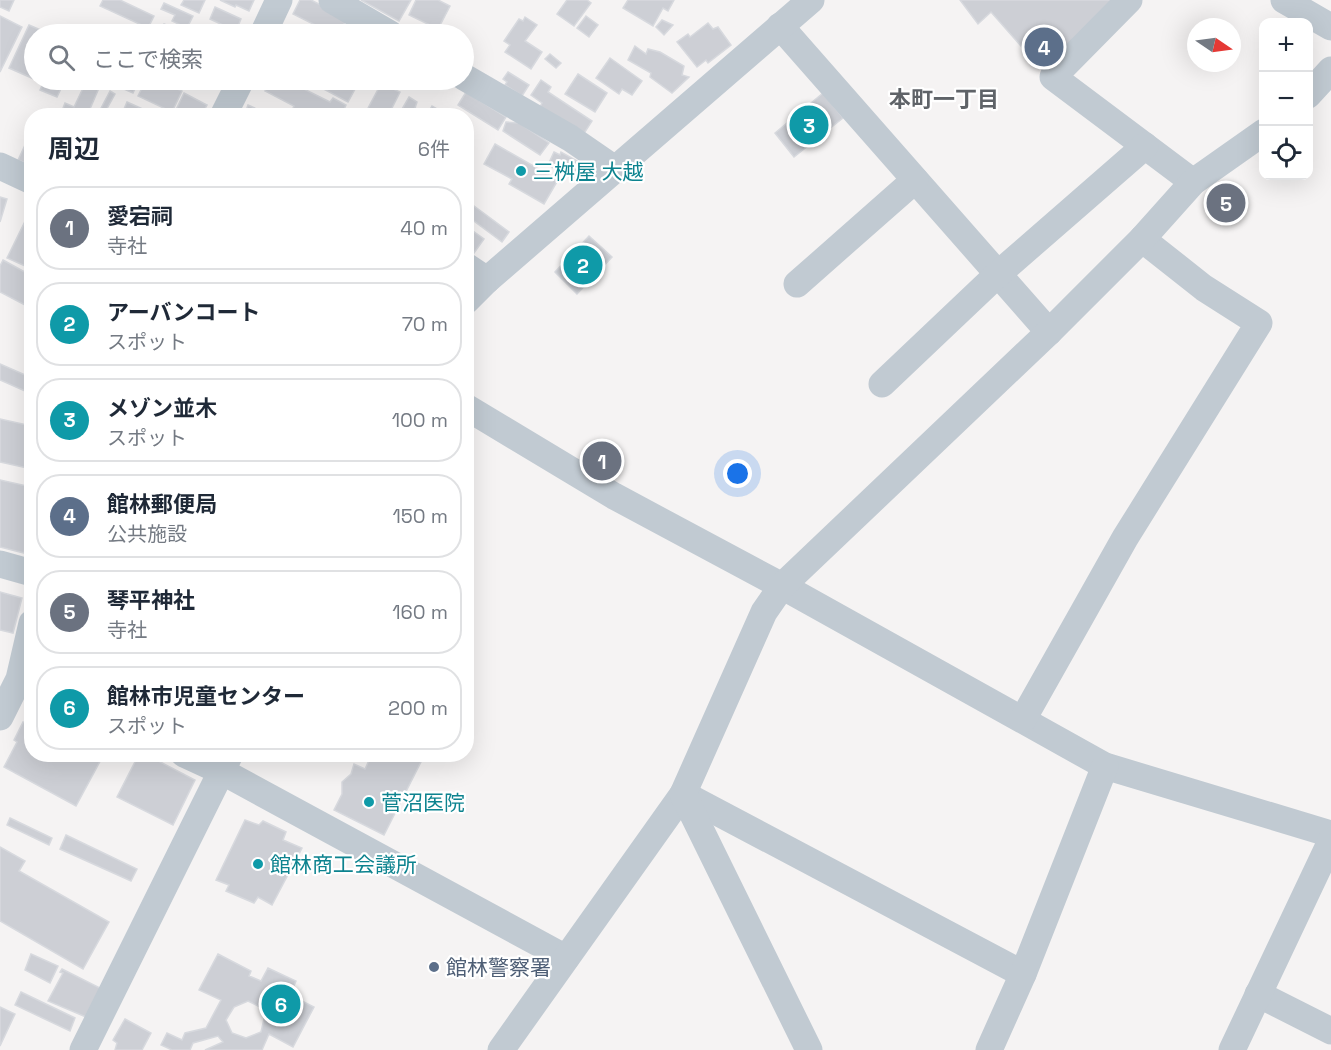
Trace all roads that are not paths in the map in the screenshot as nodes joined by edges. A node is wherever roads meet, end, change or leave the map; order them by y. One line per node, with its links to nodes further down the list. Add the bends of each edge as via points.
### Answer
1 (279, 0): 6 (street)
2 (332, 0): 7 (street)
3 (811, 0): 8 (street)
4 (1129, 0): 16 (street, via 1053,77)
5 (1284, 0): 9 (street)
6 (268, 24)
7 (373, 24)
8 (780, 27): 18 (street); 20 (street)
9 (1331, 27)
10 (1331, 70): 13 (street)
11 (474, 83): 18 (street)
12 (236, 90): 14 (street)
13 (1313, 90)
14 (227, 108)
15 (1259, 135): 21 (street)
16 (1145, 146): 21 (street); 24 (street)
17 (0, 166): 19 (street)
18 (615, 169): 23 (street)
19 (24, 177)
20 (915, 180): 24 (street); 25 (street)
21 (1193, 182): 22 (street)
22 (1142, 239): 26 (street); 34 (street, via 1204,288 1259,323 1125,538)
23 (477, 273)
24 (998, 274): 26 (street); 27 (street)
25 (797, 284)
26 (1049, 332): 31 (street)
27 (882, 384)
28 (474, 412): 31 (street, via 615,496)
29 (0, 564): 30 (street)
30 (24, 571)
31 (782, 586): 34 (street); 37 (street, via 764,612)
32 (24, 682): 33 (street)
33 (0, 717)
34 (1023, 719): 36 (street)
35 (226, 763): 40 (street); 44 (street)
36 (1105, 766): 38 (street); 41 (street)
37 (683, 794): 40 (street); 41 (street); 46 (street)
38 (1331, 834)
39 (1331, 841): 42 (street)
40 (566, 958): 45 (street)
41 (1023, 974): 47 (street)
42 (1258, 994): 43 (street); 48 (street)
43 (1331, 1031)
44 (83, 1050)
45 (501, 1050)
46 (809, 1050)
47 (989, 1050)
48 (1232, 1050)

